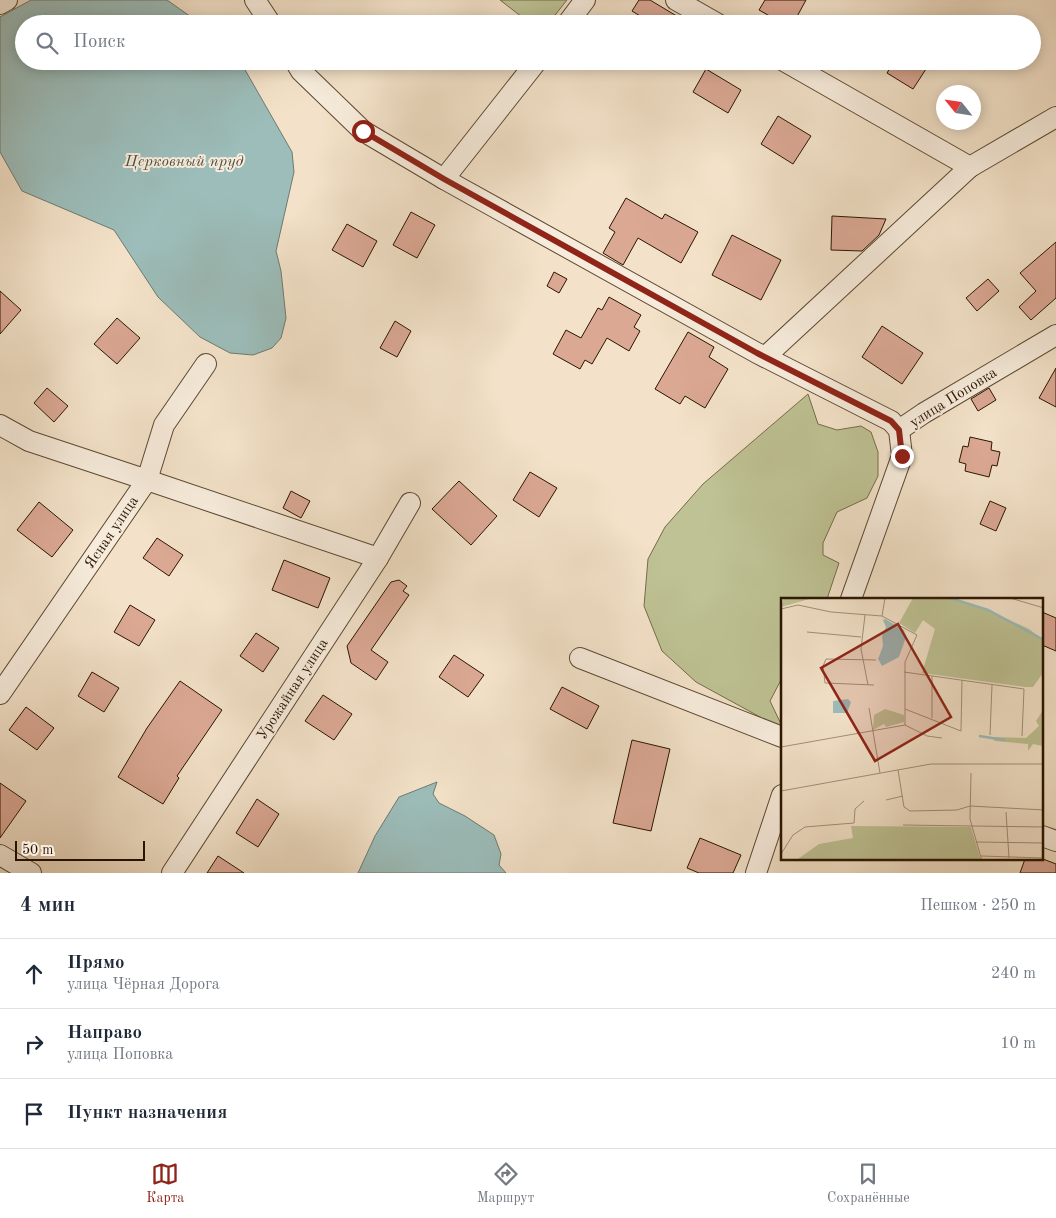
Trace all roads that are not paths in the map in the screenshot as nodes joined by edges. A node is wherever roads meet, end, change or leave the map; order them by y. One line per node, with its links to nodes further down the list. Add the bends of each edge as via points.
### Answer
1 (7, 0): 5 (street)
2 (255, 0): 6 (street)
3 (586, 0): 7 (street)
4 (676, 0): 8 (street)
5 (0, 4)
6 (265, 15)
7 (574, 15)
8 (702, 15)
9 (300, 70): 14 (street, via 363,131)
10 (530, 70): 14 (street)
11 (800, 70): 13 (street)
12 (1056, 117): 13 (street)
13 (970, 167): 16 (street)
14 (444, 179): 16 (street)
15 (1056, 335): 19 (street, улица Поповка)
16 (765, 357): 19 (street, via 891,421)
17 (206, 364): 20 (street, Ясная улица, via 164,425)
18 (0, 425): 20 (street, via 29,441)
19 (899, 430): 23 (street, улица Поповка, via 902,456)
20 (147, 480): 22 (street); 25 (street, Ясная улица)
21 (410, 503): 22 (street, Урожайная улица)
22 (378, 558): 32 (street, Урожайная улица)
23 (851, 598)
24 (580, 658): 26 (street)
25 (0, 694)
26 (781, 737)
27 (781, 798): 33 (street)
28 (1044, 837): 29 (street)
29 (1056, 841)
30 (0, 855): 31 (street)
31 (31, 873)
32 (172, 873)
33 (756, 873)

